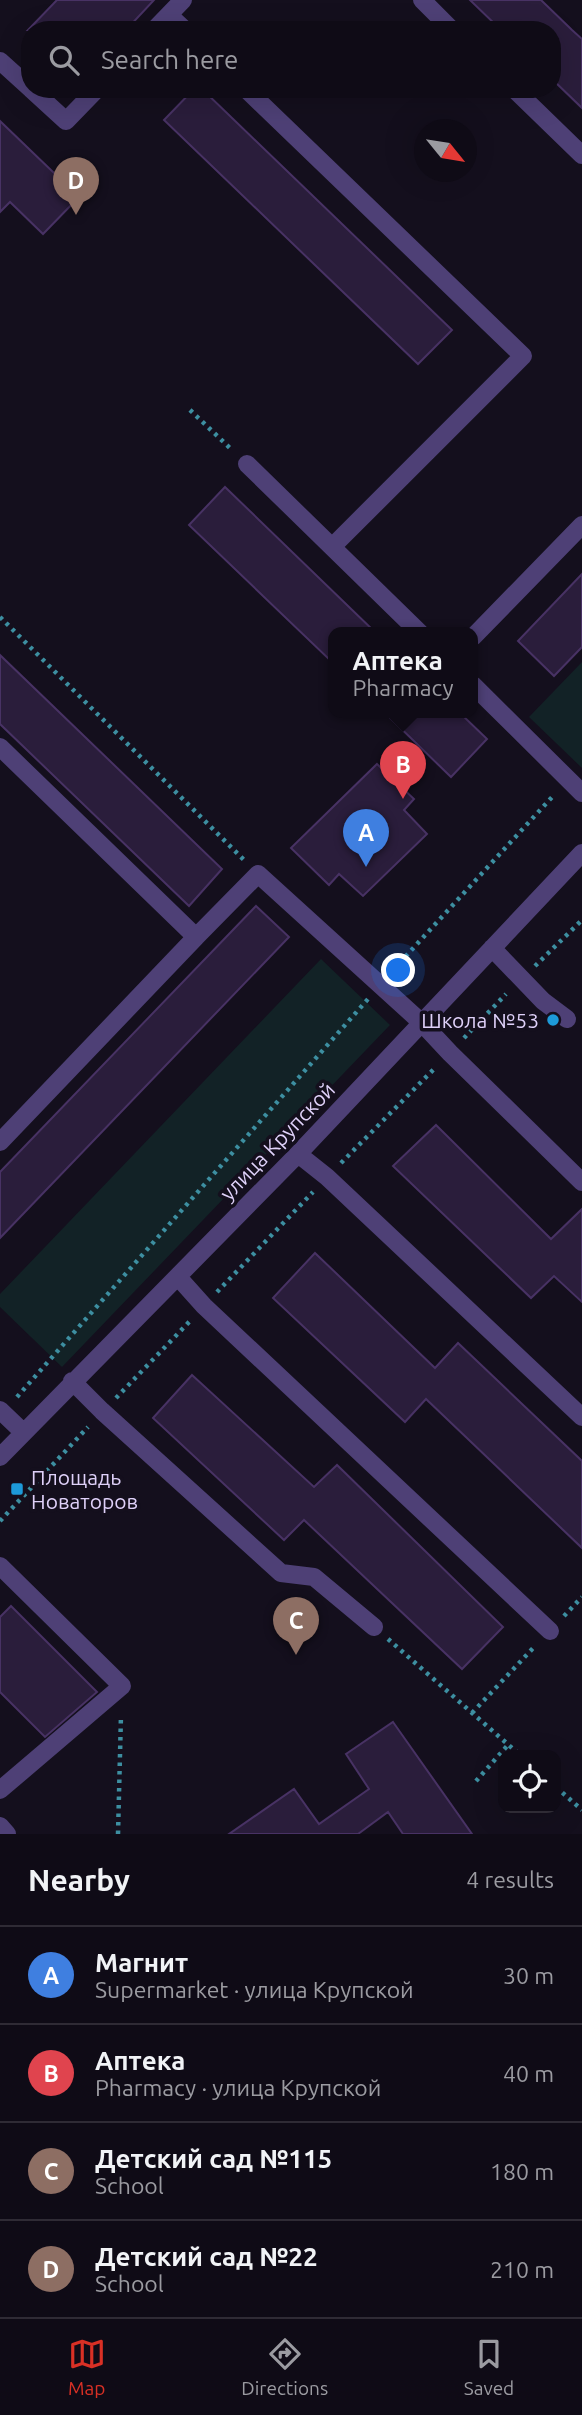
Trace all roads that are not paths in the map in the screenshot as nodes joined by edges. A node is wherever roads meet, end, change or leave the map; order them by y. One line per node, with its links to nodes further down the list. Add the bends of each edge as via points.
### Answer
1 (183, 0): 3 (street)
2 (422, 0): 6 (street)
3 (169, 15): 4 (street); 5 (street)
4 (163, 21)
5 (175, 21)
6 (443, 21)
7 (0, 61): 8 (street)
8 (21, 81)
9 (40, 98): 10 (street, via 66,121)
10 (88, 98)
11 (255, 98): 16 (street, via 523,356)
12 (523, 98): 13 (street)
13 (582, 155)
14 (247, 464): 16 (street)
15 (582, 525): 18 (street)
16 (332, 547): 17 (street)
17 (414, 627)
18 (478, 633)
19 (478, 690): 21 (street)
20 (0, 747): 23 (street)
21 (582, 793)
22 (582, 853): 24 (street, улица Крупской)
23 (196, 937): 26 (street, via 258,874); 27 (street)
24 (492, 948): 25 (street); 26 (street, улица Крупской)
25 (567, 1019)
26 (422, 1023): 28 (street, улица Крупской); 29 (street)
27 (0, 1142)
28 (298, 1154): 30 (street, улица Крупской); 33 (street)
29 (582, 1182)
30 (177, 1277): 31 (street, улица Крупской); 38 (street)
31 (72, 1381): 34 (street, улица Крупской); 37 (street, via 281,1573 314,1577)
32 (1, 1411): 34 (street)
33 (582, 1417)
34 (23, 1432): 35 (street, улица Крупской)
35 (0, 1457)
36 (0, 1566): 39 (street, via 122,1686)
37 (374, 1627)
38 (550, 1631)
39 (0, 1790)
40 (0, 1826): 41 (street)
41 (7, 1834)

